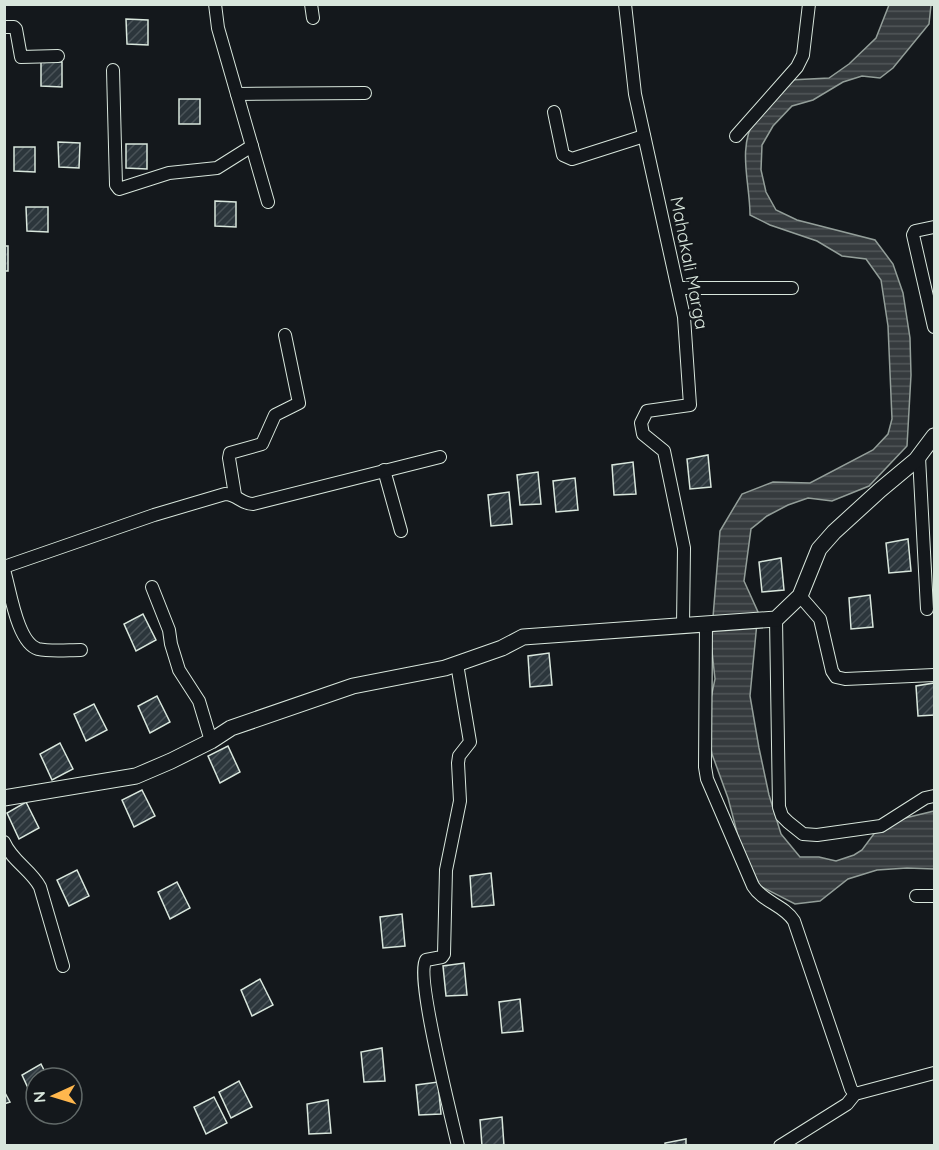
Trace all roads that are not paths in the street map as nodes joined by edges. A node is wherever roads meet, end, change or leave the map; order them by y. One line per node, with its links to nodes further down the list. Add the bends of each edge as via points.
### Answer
1 (215, 4): 10 (street)
2 (311, 4): 5 (street)
3 (625, 4): 12 (street, Mahakali Marga, via 635,94)
4 (809, 4): 13 (street, via 803,55 797,67)
5 (313, 18)
6 (4, 27): 7 (street, via 16,29 21,57)
7 (58, 56)
8 (113, 70): 14 (street, via 119,189 168,173 217,168)
9 (365, 93): 10 (street)
10 (237, 94): 14 (street)
11 (554, 112): 12 (street, via 563,155 567,158)
12 (645, 136): 17 (street, Mahakali Marga)
13 (736, 136)
14 (252, 146): 15 (street)
15 (268, 202)
16 (934, 227): 19 (street, via 913,234)
17 (678, 288): 18 (street); 33 (street, Mahakali Marga, via 684,317 690,405 647,411 641,423 644,434 664,451 684,548)
18 (792, 288)
19 (934, 327)
20 (285, 335): 25 (street, via 299,403 275,415 262,444 230,453)
21 (934, 436): 23 (main road)
22 (440, 457): 24 (street)
23 (919, 457): 29 (main road, via 819,549); 30 (street)
24 (384, 470): 25 (street, via 253,504 242,502); 26 (street)
25 (235, 495): 27 (street, via 225,494 154,515)
26 (401, 531)
27 (4, 568): 34 (street, via 21,631 28,643 38,649)
28 (152, 587): 37 (street, via 170,630 178,670 196,695)
29 (800, 596): 31 (main road); 36 (street, via 820,619 836,677 845,680)
30 (927, 609)
31 (769, 620): 32 (main road); 38 (street, via 782,816 803,834 817,836 881,826)
32 (708, 623): 33 (main road); 45 (street, via 704,755 707,779 753,886 794,921)
33 (683, 625): 35 (main road, via 523,637)
34 (81, 650)
35 (457, 664): 37 (main road, via 353,686 231,728); 46 (street, via 470,741 458,763 459,801 446,870 444,954 426,960 423,967 426,1000)
36 (934, 675)
37 (211, 741): 39 (main road, via 136,776)
38 (934, 796)
39 (4, 798)
40 (4, 842): 43 (street, via 40,887)
41 (916, 896): 42 (street)
42 (934, 896)
43 (63, 966)
44 (934, 1073): 45 (street)
45 (855, 1094): 47 (street, via 847,1104)
46 (458, 1146)
47 (780, 1146)

